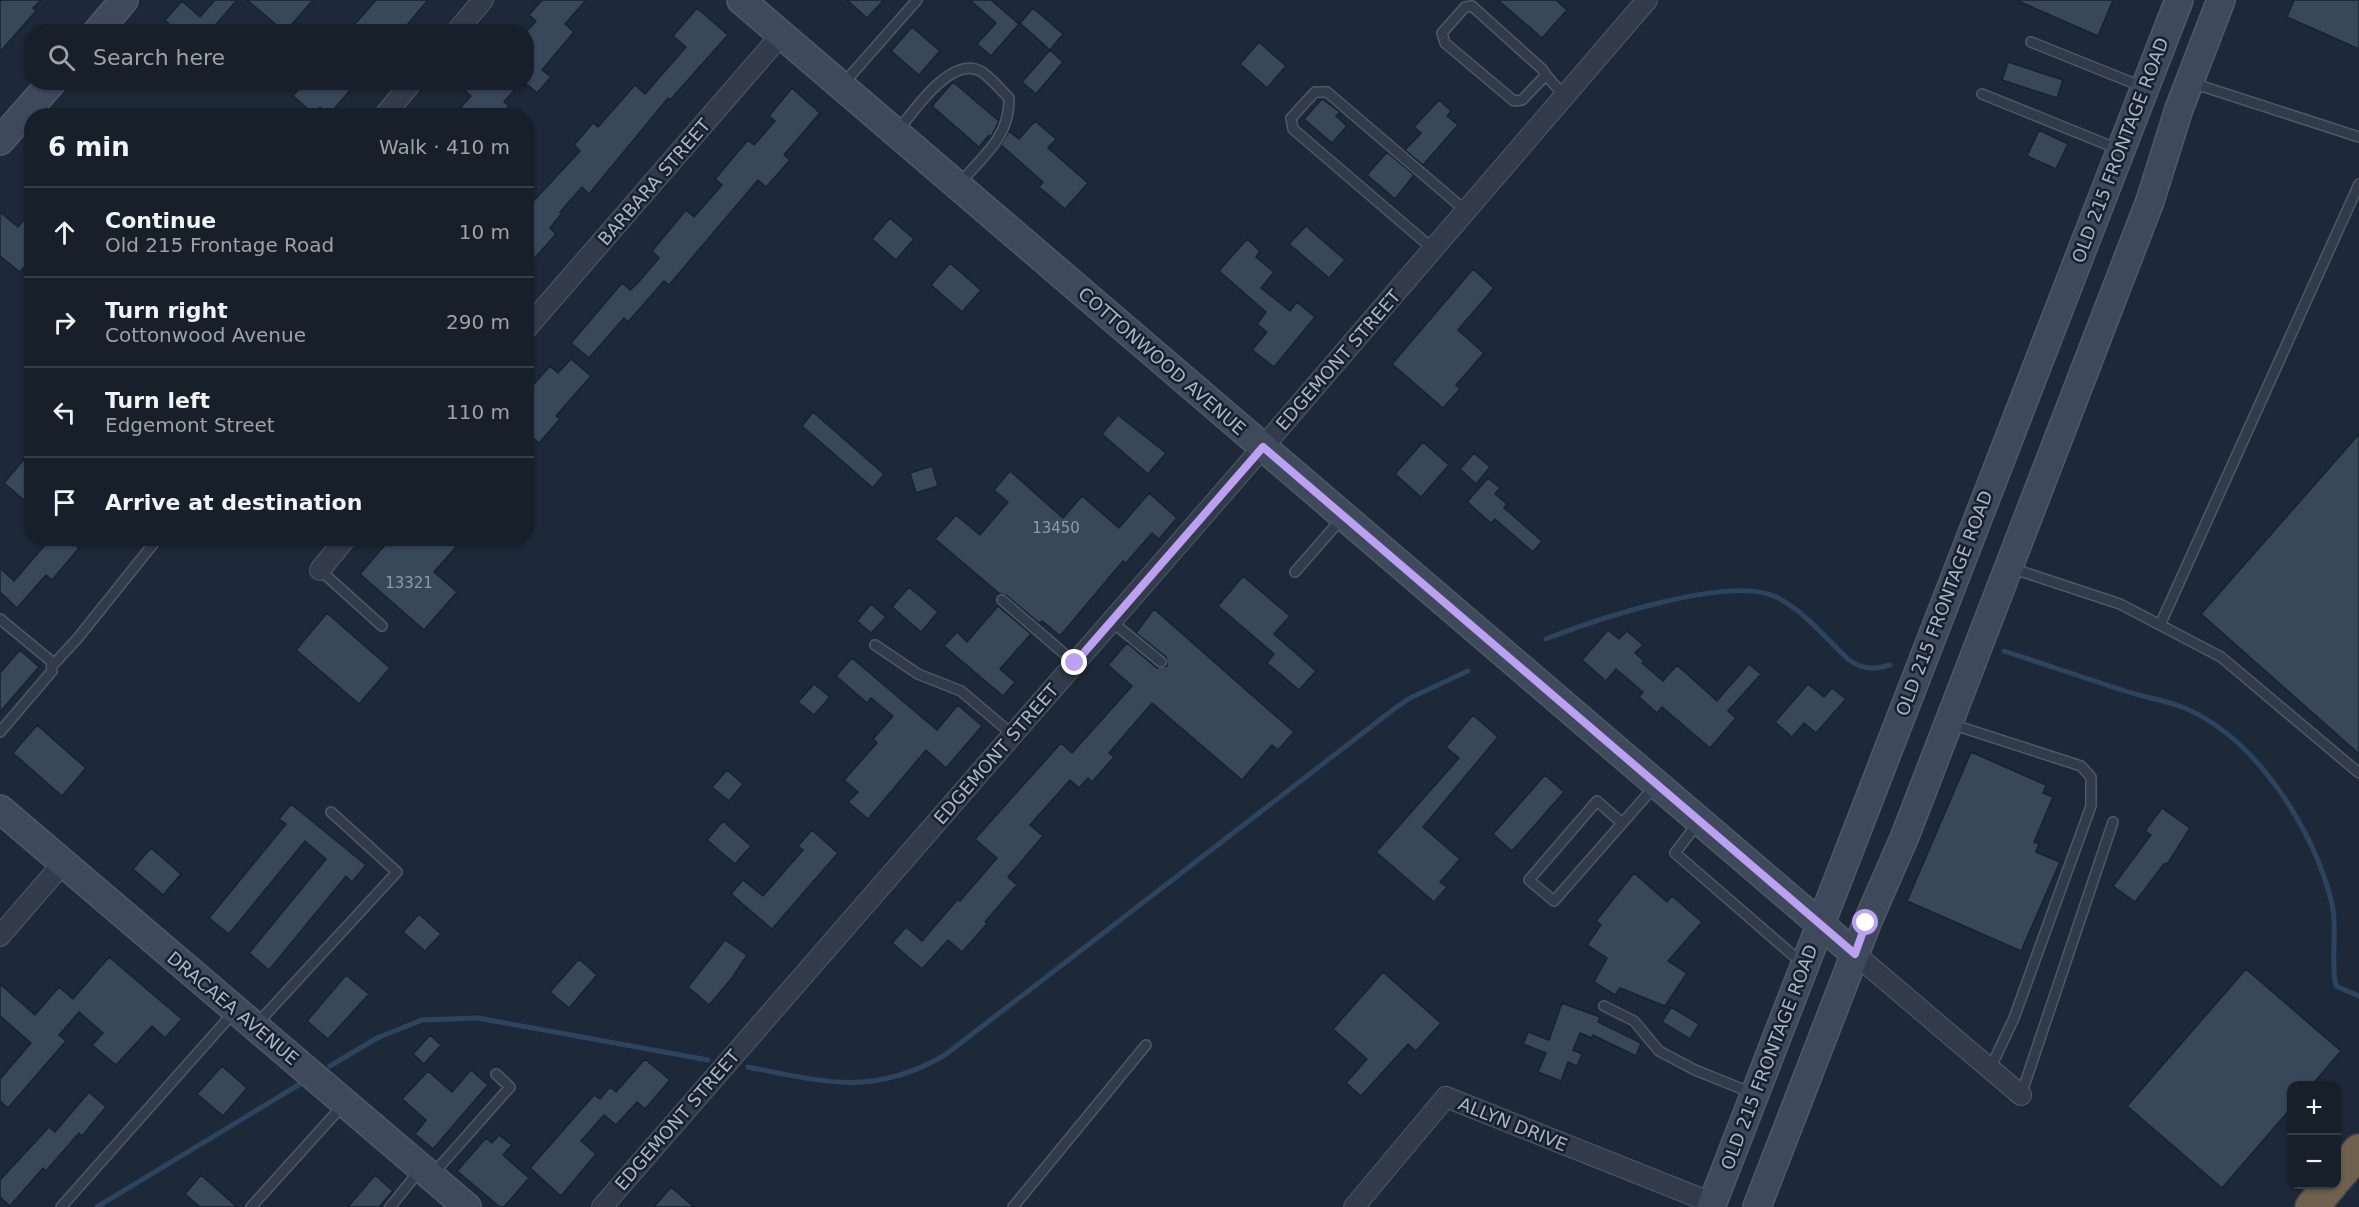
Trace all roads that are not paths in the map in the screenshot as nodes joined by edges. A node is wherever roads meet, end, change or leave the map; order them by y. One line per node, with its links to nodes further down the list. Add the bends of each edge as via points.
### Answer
1 (124, 0): 8 (street)
2 (483, 0): 9 (street)
3 (917, 0): 14 (lane)
4 (2179, 0): 15 (street, OLD 215 FRONTAGE ROAD)
5 (2221, 0): 13 (street)
6 (1644, 1): 19 (street, EDGEMONT STREET)
7 (749, 3): 10 (street, COTTONWOOD AVENUE)
8 (104, 24)
9 (463, 24)
10 (781, 34): 14 (street, COTTONWOOD AVENUE); 31 (street, BARBARA STREET)
11 (2031, 42): 15 (lane)
12 (1546, 75): 12 (lane, via 1472,6 1465,7 1442,33 1445,43 1514,101 1522,100); 19 (lane)
13 (2190, 82): 24 (lane); 36 (street, via 2150,201)
14 (841, 86): 23 (street, COTTONWOOD AVENUE)
15 (2145, 87): 26 (street, OLD 215 FRONTAGE ROAD)
16 (45, 90): 20 (street)
17 (405, 90): 21 (street)
18 (1982, 94): 26 (lane)
19 (1565, 95): 29 (street, EDGEMONT STREET)
20 (29, 108)
21 (391, 108)
22 (24, 114): 25 (street)
23 (896, 133): 28 (street, COTTONWOOD AVENUE); 28 (lane, via 949,74 965,68 981,71 1010,98 1010,114 996,142)
24 (2359, 137)
25 (0, 141)
26 (2120, 150): 59 (street, OLD 215 FRONTAGE ROAD)
27 (2359, 184): 42 (lane)
28 (957, 185): 32 (street, COTTONWOOD AVENUE)
29 (1466, 211): 30 (street, EDGEMONT STREET); 30 (lane, via 1327,92 1315,92 1296,110 1291,118 1293,129)
30 (1433, 249): 32 (street, EDGEMONT STREET)
31 (534, 319)
32 (1263, 447): 33 (street, COTTONWOOD AVENUE); 41 (street, EDGEMONT STREET)
33 (1343, 516): 38 (lane); 52 (street, COTTONWOOD AVENUE)
34 (151, 546): 47 (lane)
35 (340, 546): 37 (street)
36 (2008, 567): 42 (lane, via 2120,604); 48 (street)
37 (320, 570): 43 (lane)
38 (1295, 572)
39 (1002, 600): 46 (lane)
40 (0, 619): 47 (lane, via 51,661)
41 (1112, 621): 45 (lane); 46 (street, EDGEMONT STREET)
42 (2160, 625): 51 (lane, via 2221,657)
43 (382, 626)
44 (875, 645): 50 (lane, via 918,674 961,691)
45 (1161, 662)
46 (1075, 663): 50 (street, EDGEMONT STREET)
47 (52, 666): 49 (lane, via 52,671)
48 (1949, 723): 61 (street); 66 (lane, via 2081,766 2091,777 2091,806 2014,1018)
49 (0, 732)
50 (1012, 735): 80 (street, EDGEMONT STREET)
51 (2359, 773)
52 (1656, 785): 55 (street, COTTONWOOD AVENUE); 57 (lane)
53 (0, 809): 58 (street, DRACAEA AVENUE)
54 (331, 812): 64 (lane, via 398,872)
55 (1698, 822): 59 (street, COTTONWOOD AVENUE); 62 (lane, via 1675,853)
56 (2113, 822): 69 (lane)
57 (1623, 823): 57 (lane, via 1554,901 1529,880 1597,801)
58 (63, 863): 60 (street); 64 (street, DRACAEA AVENUE)
59 (1821, 927): 61 (street, COTTONWOOD AVENUE); 62 (street, OLD 215 FRONTAGE ROAD)
60 (0, 936)
61 (1855, 954): 66 (street, COTTONWOOD AVENUE); 83 (street)
62 (1804, 964): 68 (street, OLD 215 FRONTAGE ROAD)
63 (1604, 1006): 68 (lane, via 1634,1021 1659,1051)
64 (245, 1018): 70 (street, DRACAEA AVENUE); 76 (lane)
65 (1146, 1045): 81 (lane)
66 (1990, 1069): 69 (street, COTTONWOOD AVENUE)
67 (496, 1074): 72 (lane, via 510,1087)
68 (1754, 1094): 75 (street, OLD 215 FRONTAGE ROAD)
69 (2021, 1095)
70 (345, 1103): 72 (street, DRACAEA AVENUE); 77 (lane)
71 (2359, 1151): 73 (highway)
72 (426, 1172): 78 (lane); 79 (street, DRACAEA AVENUE)
73 (2341, 1173)
74 (2328, 1189): 84 (highway)
75 (1712, 1205): 82 (street, ALLYN DRIVE, via 1446,1097)
76 (61, 1207)
77 (251, 1207)
78 (390, 1207)
79 (467, 1207)
80 (602, 1207)
81 (1013, 1207)
82 (1354, 1207)
83 (1757, 1207)
84 (2312, 1207)

